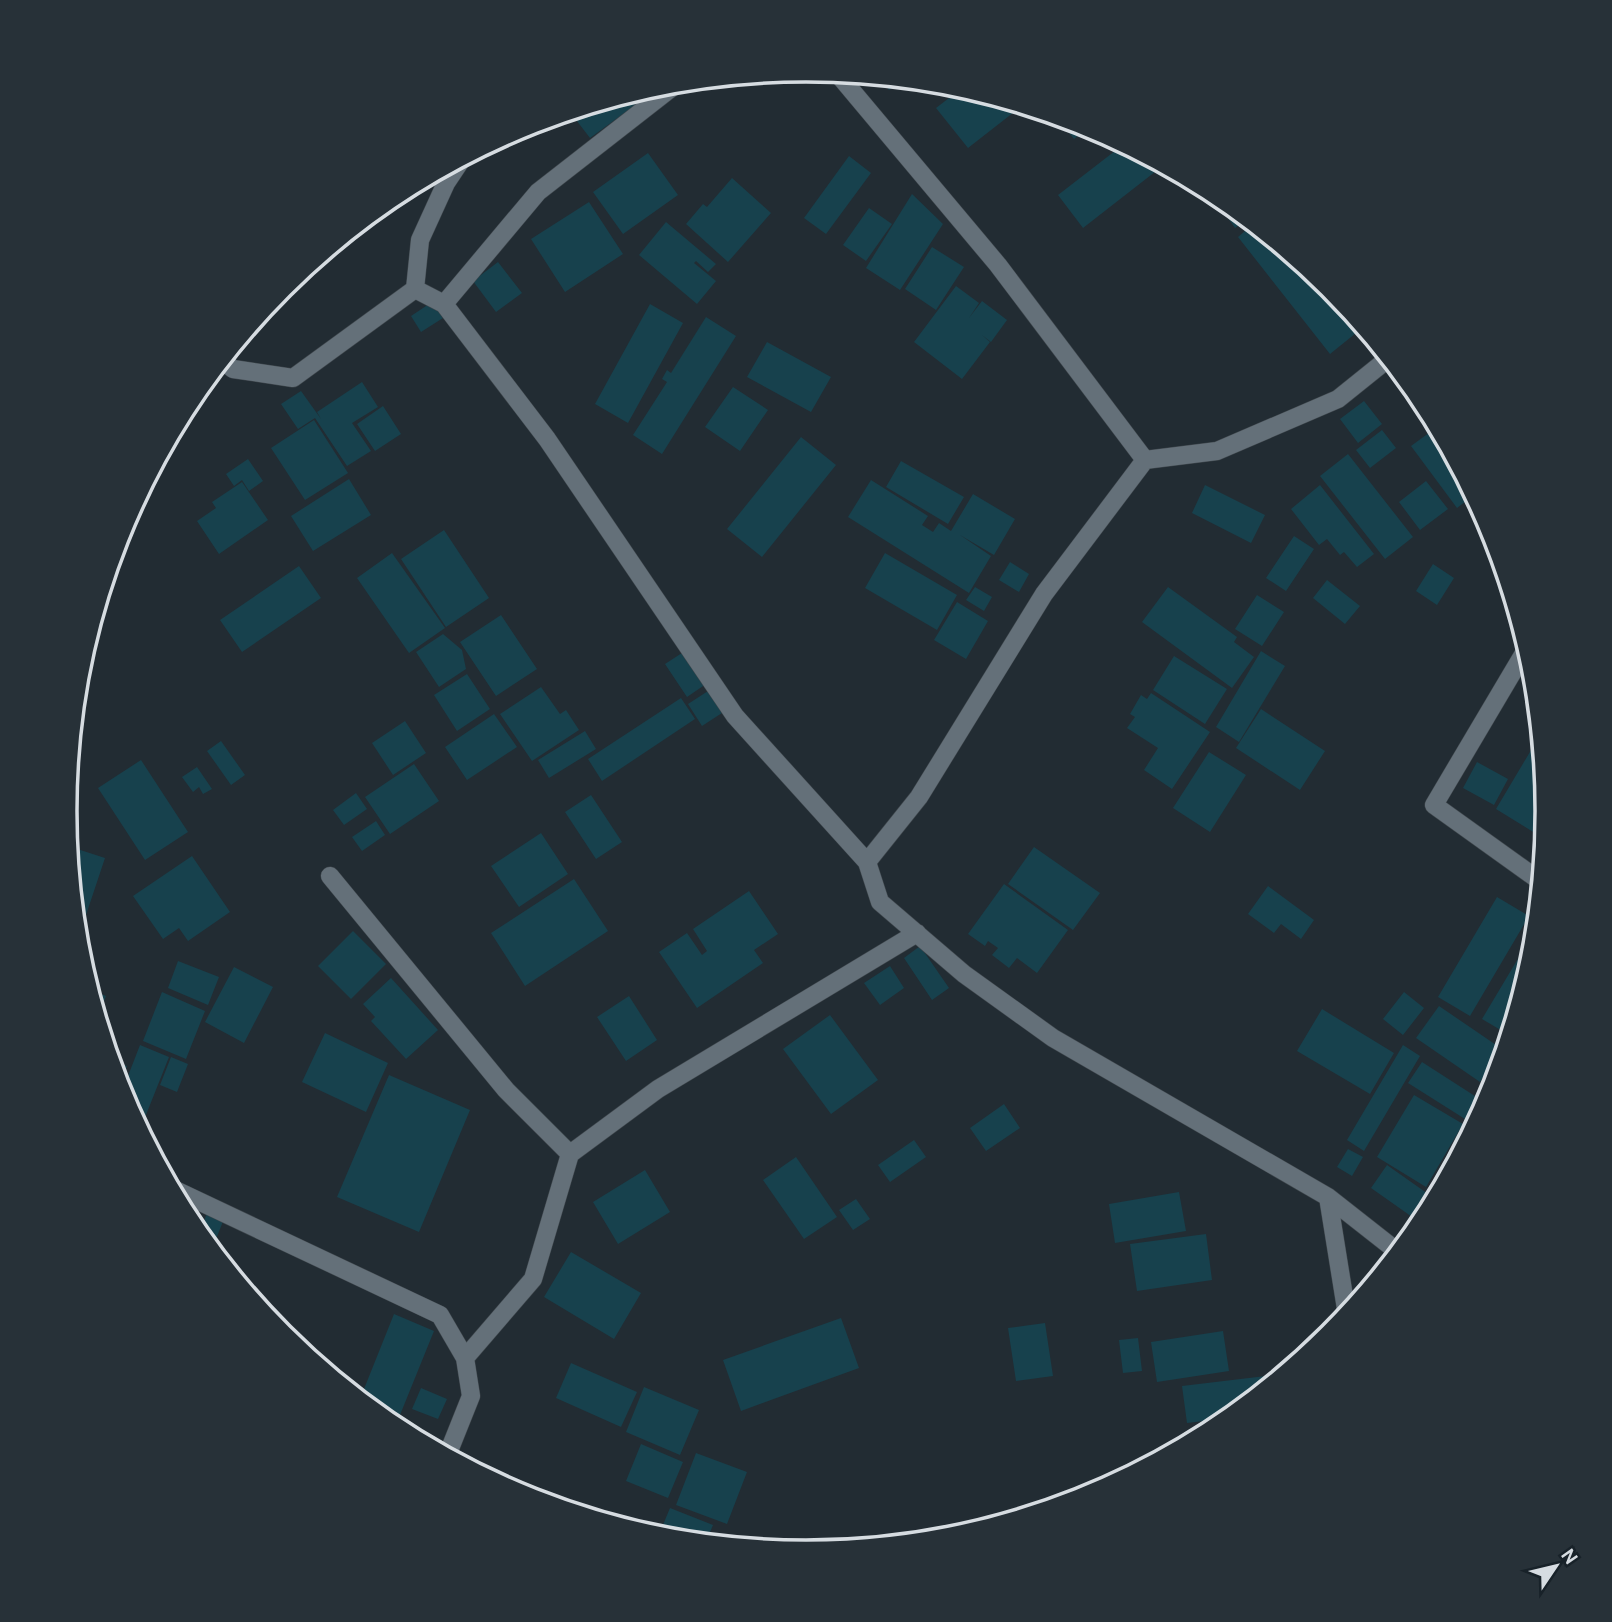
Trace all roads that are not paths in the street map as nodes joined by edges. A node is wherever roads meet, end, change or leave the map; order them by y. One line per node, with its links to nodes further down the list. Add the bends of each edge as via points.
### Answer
1 (845, 84): 8 (street, via 998,265)
2 (660, 97): 5 (street, via 538,192)
3 (451, 175): 4 (street, via 420,240)
4 (415, 289): 5 (street); 7 (street, via 293,378)
5 (444, 304): 10 (street, via 547,439 735,716)
6 (1382, 364): 8 (street, via 1338,400 1217,451)
7 (229, 366)
8 (1145, 460): 10 (street, via 1044,594 919,797)
9 (1519, 661): 11 (street, via 1433,804)
10 (867, 862): 13 (street, via 880,902)
11 (1532, 875)
12 (330, 876): 14 (street, via 506,1090)
13 (917, 933): 14 (street, via 658,1089); 16 (street, via 964,974 1053,1038)
14 (570, 1154): 19 (street, via 533,1279)
15 (188, 1196): 19 (street, via 440,1315)
16 (1328, 1197): 17 (street); 18 (street)
17 (1390, 1246)
18 (1345, 1301)
19 (465, 1358): 20 (street, via 471,1396)
20 (451, 1447)

